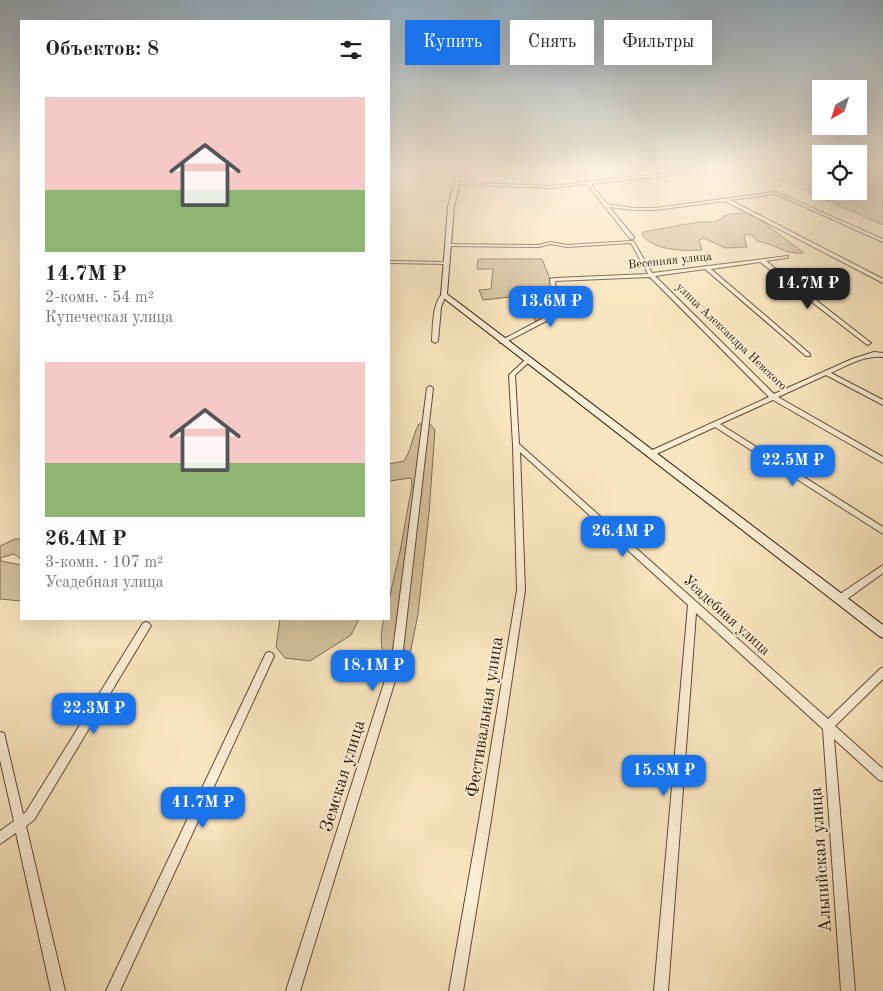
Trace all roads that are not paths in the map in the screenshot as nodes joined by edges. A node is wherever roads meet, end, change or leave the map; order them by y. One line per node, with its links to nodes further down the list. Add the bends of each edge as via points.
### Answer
1 (451, 213): 7 (street)
2 (612, 213): 5 (street, улица Александра Невского)
3 (752, 213): 14 (street)
4 (821, 213): 6 (street)
5 (632, 240): 7 (street, via 568,246 550,243 539,246); 13 (street, улица Александра Невского)
6 (883, 241)
7 (448, 245): 11 (street)
8 (786, 257): 9 (street, Весенняя улица)
9 (761, 260): 12 (street, Весенняя улица); 18 (street)
10 (390, 262): 11 (street)
11 (446, 263): 15 (street)
12 (707, 268): 13 (street, Весенняя улица); 19 (street)
13 (651, 275): 17 (street, Весенняя улица, via 552,280 556,314); 24 (street, улица Александра Невского)
14 (883, 281)
15 (443, 295): 16 (street, via 438,306); 17 (street)
16 (435, 342)
17 (502, 342): 21 (street)
18 (868, 343)
19 (808, 355)
20 (883, 355): 22 (street, via 874,354 854,360)
21 (527, 361): 27 (street, via 512,375); 28 (street)
22 (826, 373): 24 (street); 25 (street)
23 (430, 388): 45 (street, Земская улица, via 397,658)
24 (773, 397): 26 (street); 29 (street, улица Александра Невского)
25 (883, 403)
26 (715, 424): 28 (street); 30 (street)
27 (516, 445): 33 (street, Усадебная улица); 46 (street, Фестивальная улица, via 521,590)
28 (650, 454): 32 (street)
29 (883, 460)
30 (883, 531)
31 (883, 568): 32 (street)
32 (840, 599): 35 (street)
33 (692, 604): 38 (street, Усадебная улица); 47 (street)
34 (146, 626): 41 (street, via 30,816)
35 (883, 632)
36 (269, 656): 44 (street)
37 (883, 672): 38 (street)
38 (828, 726): 40 (street, Усадебная улица); 48 (street, Альпийская улица)
39 (0, 737): 41 (street)
40 (883, 776)
41 (20, 824): 42 (street); 43 (street)
42 (0, 838)
43 (58, 991)
44 (113, 991)
45 (293, 991)
46 (456, 991)
47 (661, 991)
48 (848, 991)

